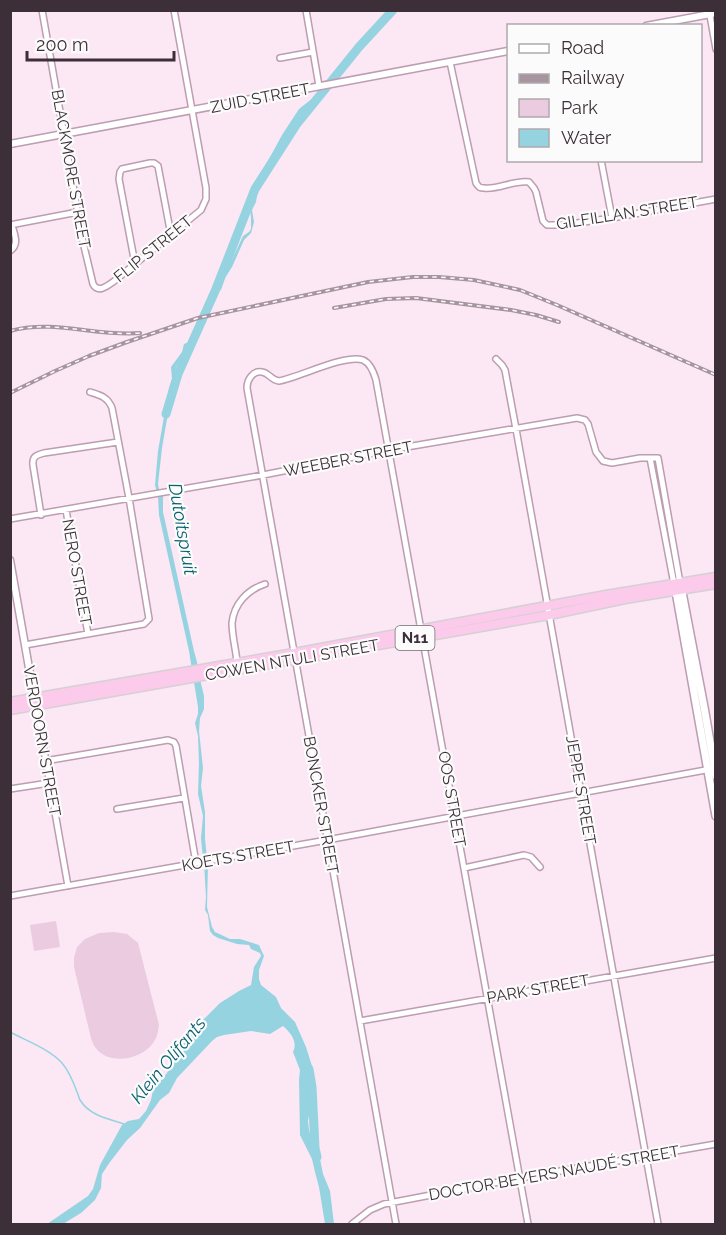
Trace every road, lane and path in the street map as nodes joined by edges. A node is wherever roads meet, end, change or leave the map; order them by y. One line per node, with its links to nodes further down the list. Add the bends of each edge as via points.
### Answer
1 (42, 10): 13 (street, BLACKMORE STREET)
2 (174, 10): 12 (street)
3 (306, 10): 8 (street)
4 (711, 12): 5 (street); 6 (street)
5 (655, 24)
6 (716, 49)
7 (507, 51): 10 (street, ZUID STREET)
8 (313, 52): 9 (street); 11 (street)
9 (280, 58)
10 (450, 62): 11 (street, ZUID STREET); 18 (street, GILFILLAN STREET, via 478,186 532,184 547,225)
11 (319, 86): 12 (street, ZUID STREET)
12 (192, 111): 13 (street, ZUID STREET); 20 (street, FLIP STREET, via 206,188 205,204)
13 (64, 134): 14 (street, ZUID STREET); 17 (street, BLACKMORE STREET)
14 (10, 144)
15 (601, 162): 18 (street)
16 (716, 199): 18 (street, GILFILLAN STREET)
17 (78, 212): 19 (street); 23 (street, BLACKMORE STREET, via 92,281)
18 (612, 218)
19 (11, 225): 21 (street, via 16,241)
20 (171, 235): 22 (street, FLIP STREET); 22 (street, via 158,166 150,162 122,169 119,179)
21 (10, 251)
22 (135, 264): 23 (street, FLIP STREET)
23 (99, 289)
24 (496, 359): 27 (street, JEPPE STREET, via 505,369)
25 (247, 386): 29 (street, OOS STREET, via 252,375 259,372 279,381 362,360 374,374); 31 (street, BONCKER STREET)
26 (90, 392): 28 (street, via 108,400)
27 (516, 429): 29 (street, WEEBER STREET); 30 (street, WEEBER STREET, via 582,418 603,460 612,463); 41 (street, JEPPE STREET)
28 (118, 442): 32 (street); 34 (street, via 33,458)
29 (389, 450): 31 (street, WEEBER STREET); 42 (street, OOS STREET)
30 (650, 458): 40 (street); 40 (street, WEEBER STREET, via 658,458)
31 (263, 475): 32 (street, WEEBER STREET); 45 (street, BONCKER STREET)
32 (129, 498): 33 (street, WEEBER STREET); 43 (street, via 149,619 144,624)
33 (66, 510): 34 (street, WEEBER STREET); 43 (street, NERO STREET)
34 (41, 514): 35 (street, WEEBER STREET)
35 (10, 519)
36 (10, 561): 44 (street, VERDOORN STREET)
37 (716, 577): 40 (highway, COWEN NTULI STREET / N11)
38 (265, 584): 46 (street, via 245,594 234,617)
39 (716, 584): 40 (highway, COWEN NTULI STREET / N11)
40 (678, 587): 41 (highway, COWEN NTULI STREET / N11); 51 (main road)
41 (548, 611): 42 (highway, COWEN NTULI STREET / N11); 56 (street, JEPPE STREET)
42 (422, 633): 45 (highway, COWEN NTULI STREET / N11); 60 (street, OOS STREET)
43 (88, 634): 44 (street)
44 (25, 645): 49 (street, VERDOORN STREET)
45 (295, 657): 46 (highway, COWEN NTULI STREET / N11); 47 (highway, COWEN NTULI STREET / N11); 61 (street, BONCKER STREET)
46 (237, 662): 47 (highway, COWEN NTULI STREET / N11)
47 (204, 672): 49 (highway, COWEN NTULI STREET / N11)
48 (10, 702): 49 (highway, COWEN NTULI STREET / N11)
49 (35, 702): 50 (highway, COWEN NTULI STREET / N11); 52 (street, VERDOORN STREET)
50 (10, 710)
51 (709, 742): 53 (main road)
52 (45, 761): 54 (street, VERDOORN STREET); 57 (street, via 168,740 176,746)
53 (712, 772): 56 (street, KOETS STREET); 59 (main road)
54 (49, 783): 55 (street); 65 (street, VERDOORN STREET)
55 (10, 789)
56 (582, 794): 60 (street, KOETS STREET); 68 (street, JEPPE STREET)
57 (184, 798): 58 (street); 62 (street)
58 (117, 809)
59 (716, 816)
60 (455, 817): 61 (street, KOETS STREET); 64 (street, OOS STREET)
61 (327, 840): 62 (street, KOETS STREET); 70 (street, BONCKER STREET)
62 (199, 862): 65 (street, KOETS STREET)
63 (540, 867): 64 (street, via 524,855)
64 (464, 868): 69 (street, OOS STREET)
65 (68, 886): 66 (street, KOETS STREET)
66 (10, 896)
67 (716, 958): 68 (street, PARK STREET)
68 (614, 975): 69 (street, PARK STREET); 72 (street, JEPPE STREET)
69 (488, 998): 70 (street, PARK STREET); 73 (street, OOS STREET)
70 (360, 1021): 74 (street, BONCKER STREET)
71 (716, 1144): 72 (street, DOCTOR BEYERS NAUDÉ STREET)
72 (646, 1156): 73 (street, DOCTOR BEYERS NAUDÉ STREET); 78 (street, JEPPE STREET)
73 (520, 1178): 74 (street, DOCTOR BEYERS NAUDÉ STREET); 77 (street, OOS STREET)
74 (392, 1203): 75 (street, DOCTOR BEYERS NAUDÉ STREET, via 370,1210); 76 (street, BONCKER STREET)
75 (352, 1224)
76 (396, 1224)
77 (528, 1224)
78 (658, 1224)

